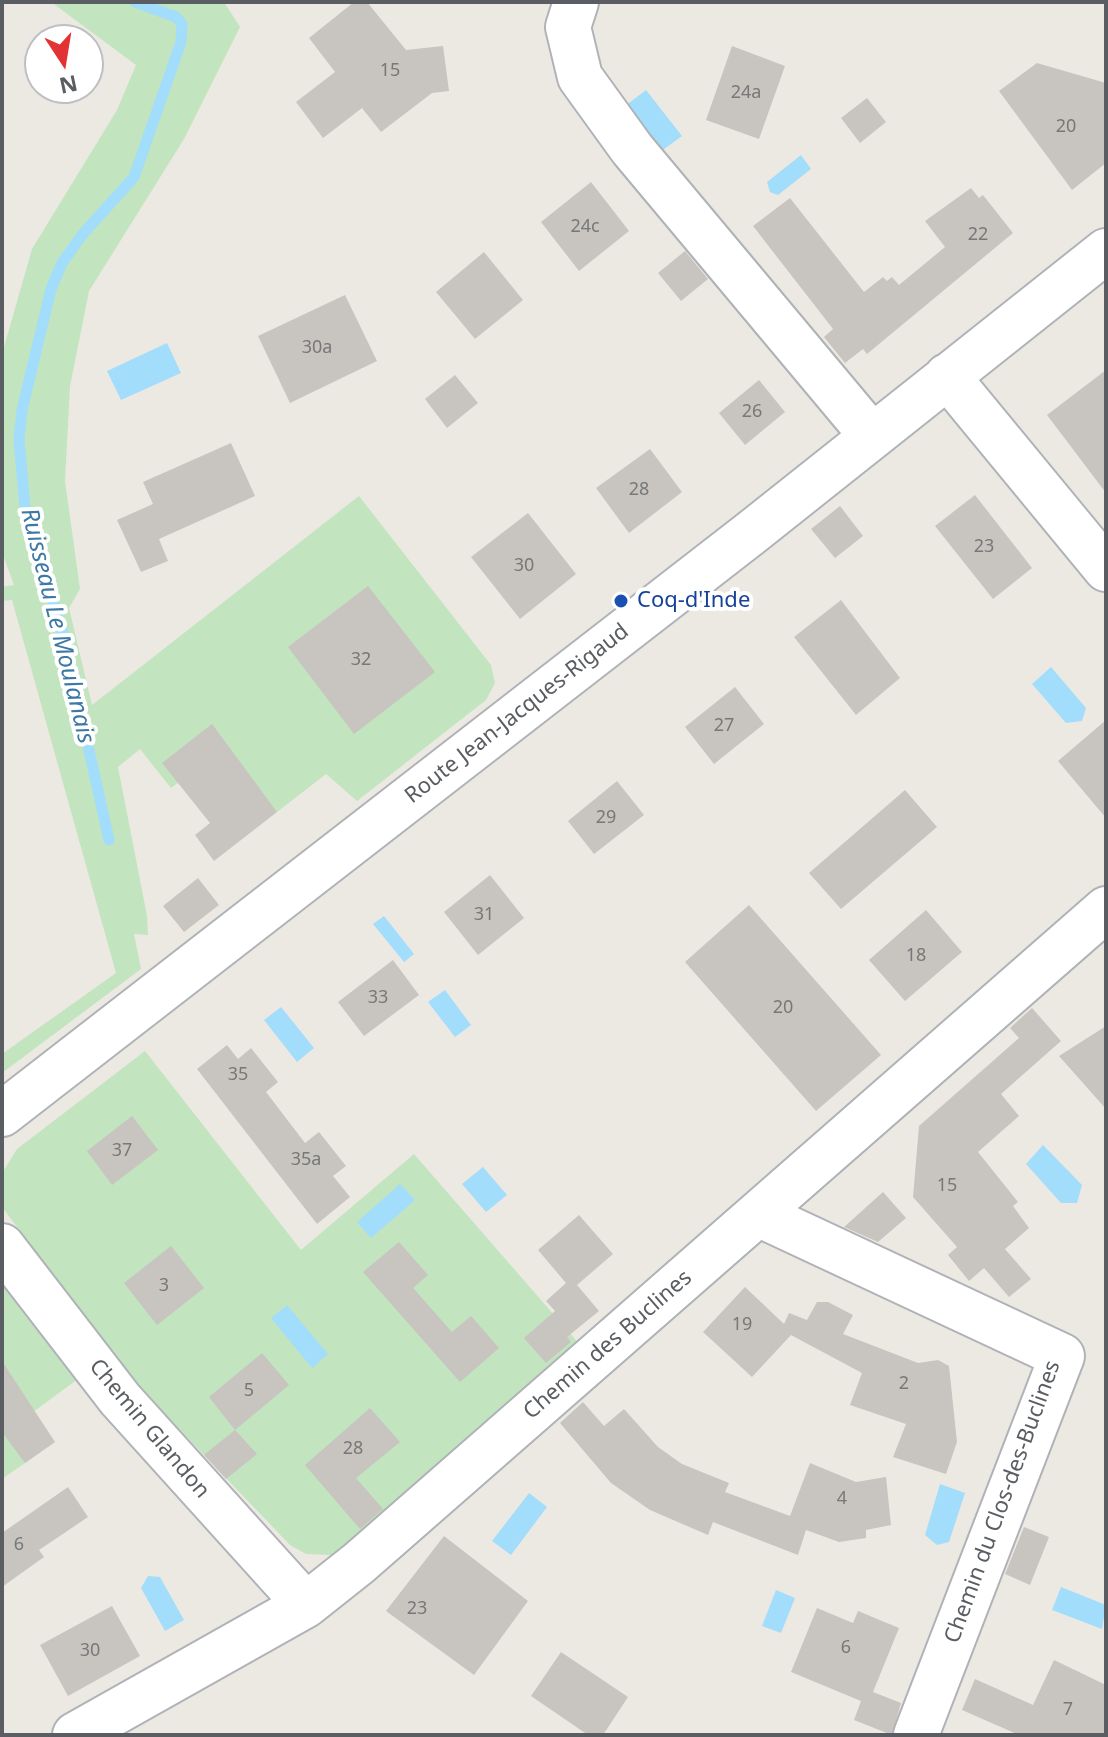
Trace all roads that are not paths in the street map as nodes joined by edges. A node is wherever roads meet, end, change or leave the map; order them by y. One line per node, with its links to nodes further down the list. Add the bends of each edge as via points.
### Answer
1 (576, 2): 4 (street, via 568,27 580,77 632,149)
2 (1106, 251): 3 (street, Route Jean-Jacques-Rigaud)
3 (947, 376): 4 (street, Route Jean-Jacques-Rigaud); 5 (street)
4 (872, 436): 7 (street, Route Jean-Jacques-Rigaud)
5 (1106, 569)
6 (1106, 909): 8 (street, Chemin des Buclines)
7 (2, 1114)
8 (758, 1214): 10 (street, Chemin des Buclines); 12 (street, Chemin du Clos-des-Buclines, via 1062,1356)
9 (2, 1246): 10 (street, Chemin Glandon, via 120,1399)
10 (306, 1605): 11 (street, Chemin des Buclines)
11 (75, 1735)
12 (916, 1735)

